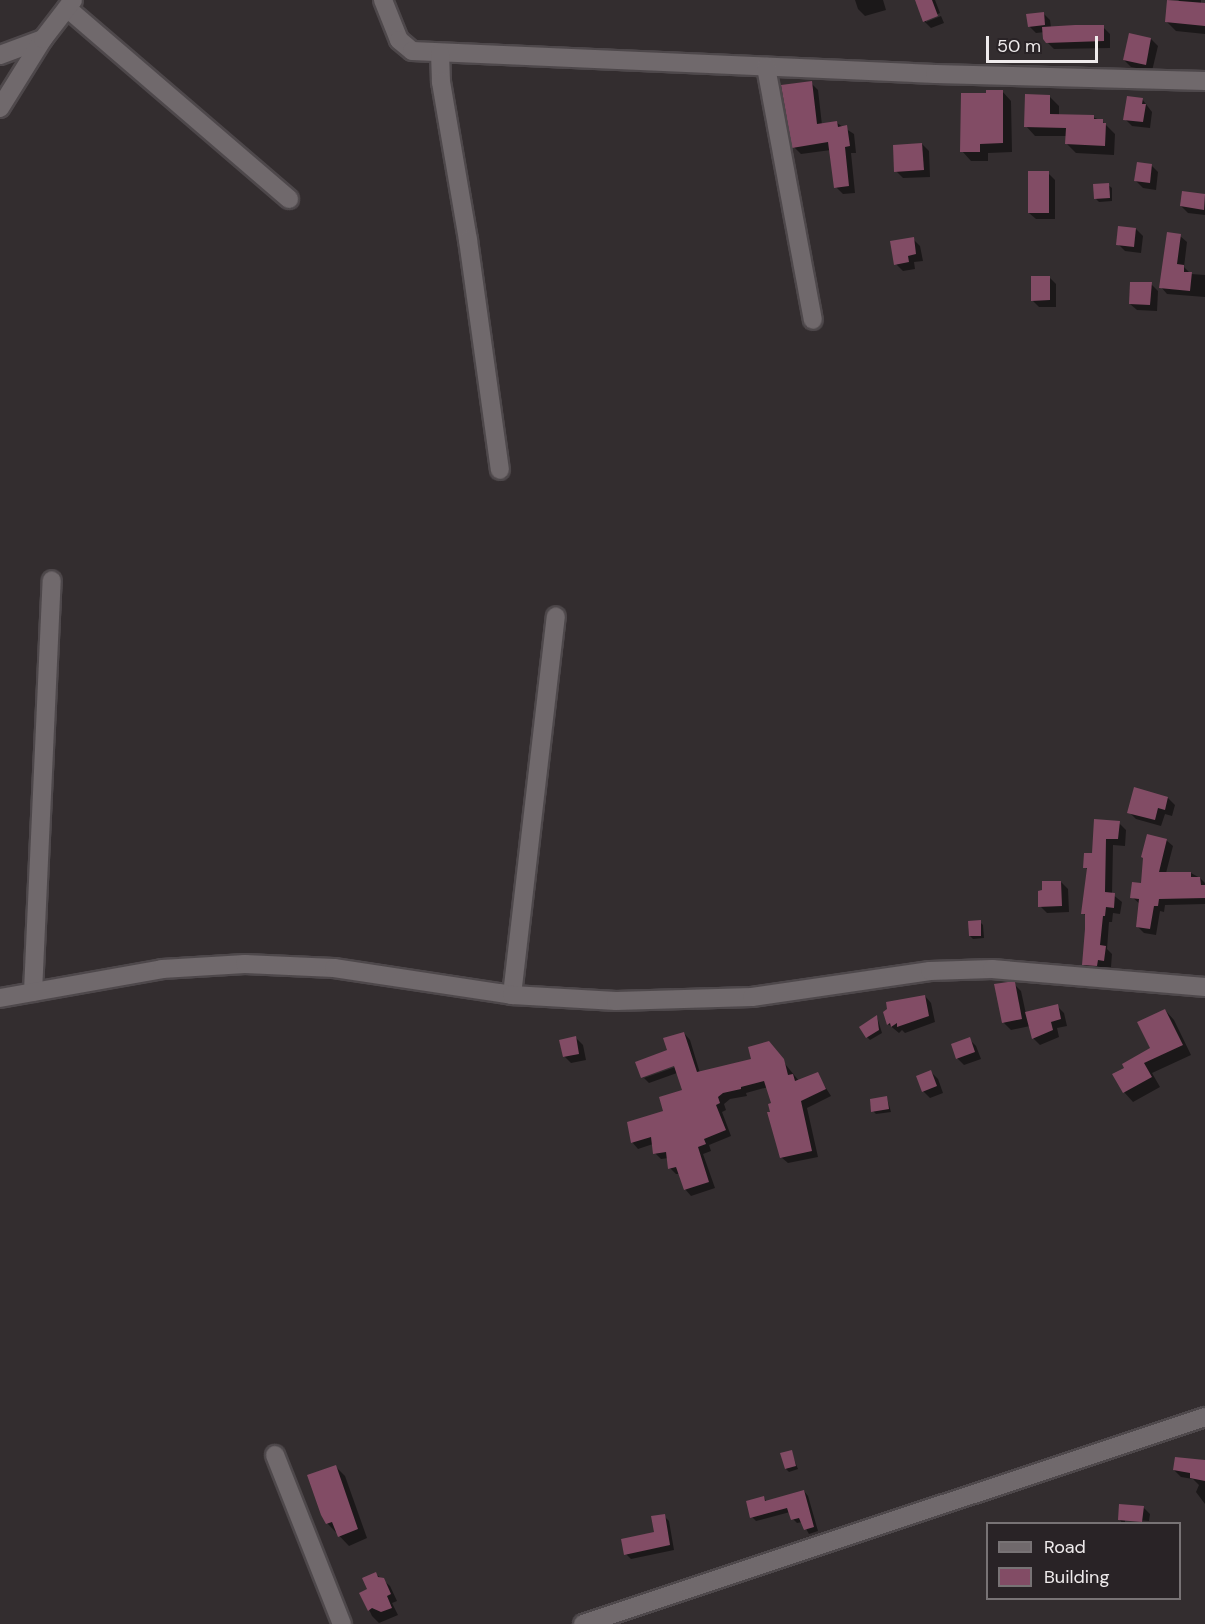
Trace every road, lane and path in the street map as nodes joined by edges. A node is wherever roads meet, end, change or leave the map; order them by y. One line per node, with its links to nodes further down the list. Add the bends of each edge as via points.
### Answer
1 (382, 0): 4 (street, via 404,47)
2 (70, 4): 3 (street); 9 (street)
3 (43, 39): 5 (street); 8 (street)
4 (440, 53): 6 (street); 11 (street, via 441,82)
5 (0, 55)
6 (766, 67): 7 (street); 10 (street)
7 (1205, 81)
8 (0, 108)
9 (289, 199)
10 (813, 320)
11 (500, 470)
12 (52, 580): 15 (street)
13 (556, 616): 16 (street)
14 (1205, 987): 16 (street, via 992,969 930,971 752,997 616,1001)
15 (33, 992): 16 (street, via 162,969 245,964 334,968); 17 (street)
16 (512, 994)
17 (0, 998)
18 (1205, 1417): 21 (street)
19 (275, 1455): 20 (street)
20 (342, 1624)
21 (583, 1624)

